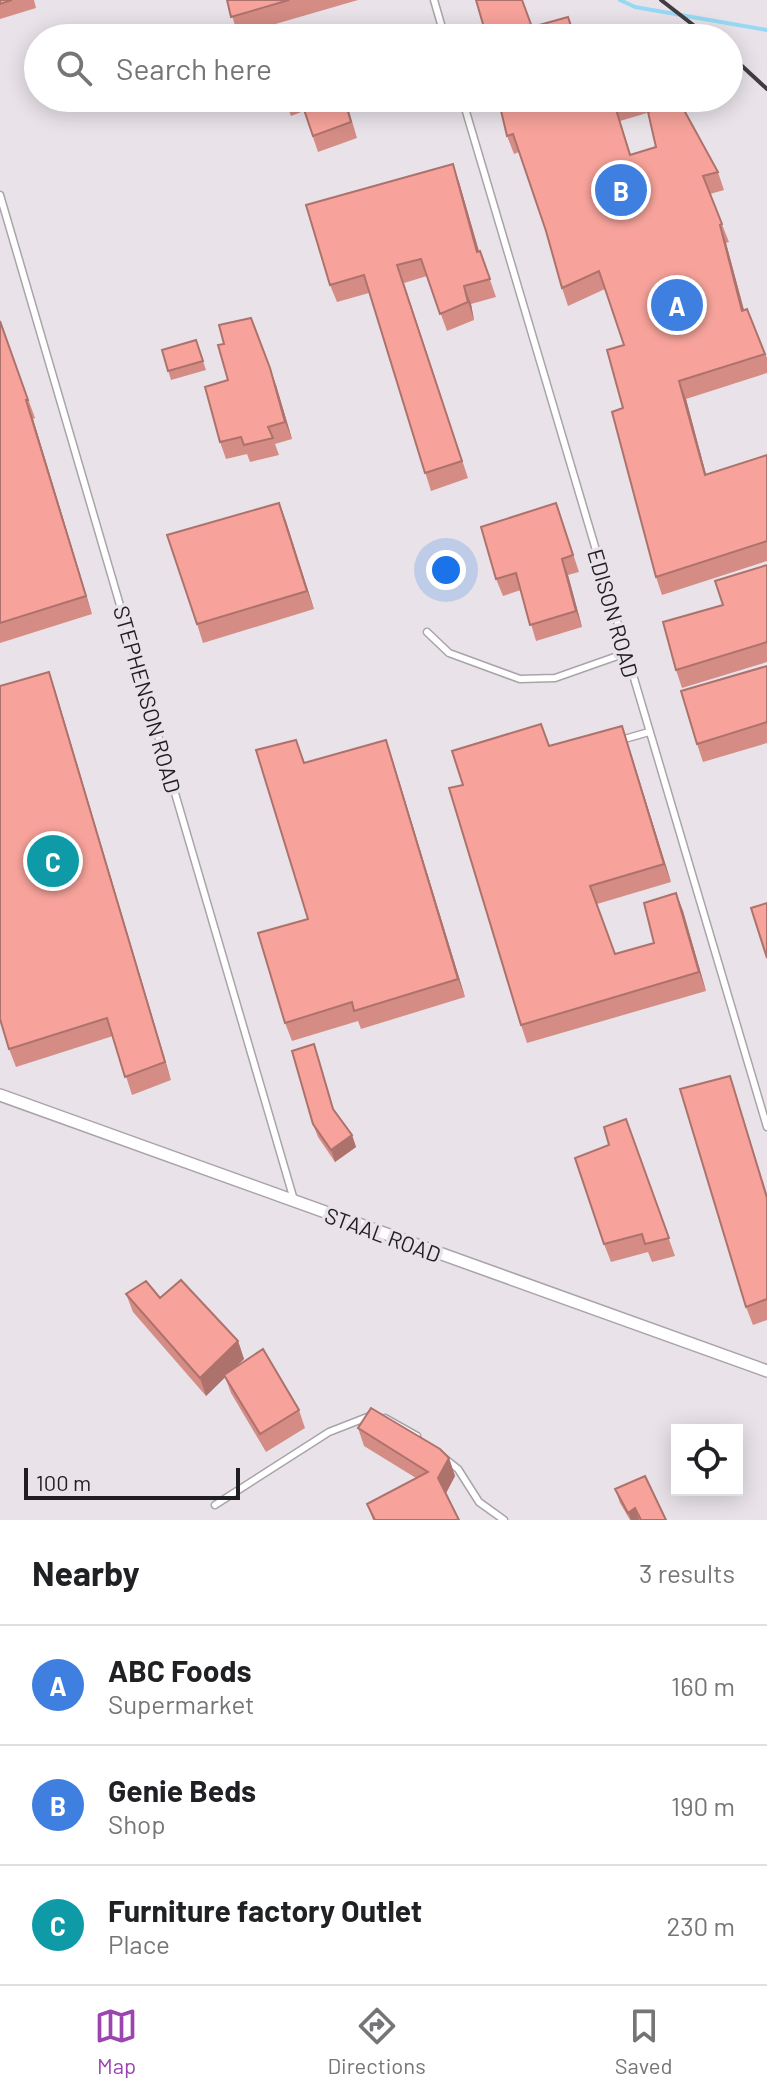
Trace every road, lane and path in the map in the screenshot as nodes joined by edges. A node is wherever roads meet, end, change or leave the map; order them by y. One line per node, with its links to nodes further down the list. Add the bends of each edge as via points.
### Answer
1 (434, 0): 2 (lane)
2 (441, 24)
3 (466, 112): 6 (lane, EDISON ROAD)
4 (0, 195): 11 (lane, STEPHENSON ROAD)
5 (427, 632): 6 (lane, via 449,653 520,679 555,678)
6 (626, 653): 7 (lane, EDISON ROAD)
7 (649, 732): 8 (lane); 10 (lane, EDISON ROAD)
8 (614, 742)
9 (0, 1095): 11 (street, STAAL ROAD)
10 (767, 1127)
11 (294, 1203): 12 (street, STAAL ROAD)
12 (767, 1371)
13 (419, 1438): 15 (lane, via 388,1419 367,1415 329,1432)
14 (439, 1454): 16 (lane, via 458,1469 479,1502)
15 (215, 1505)
16 (504, 1520)

